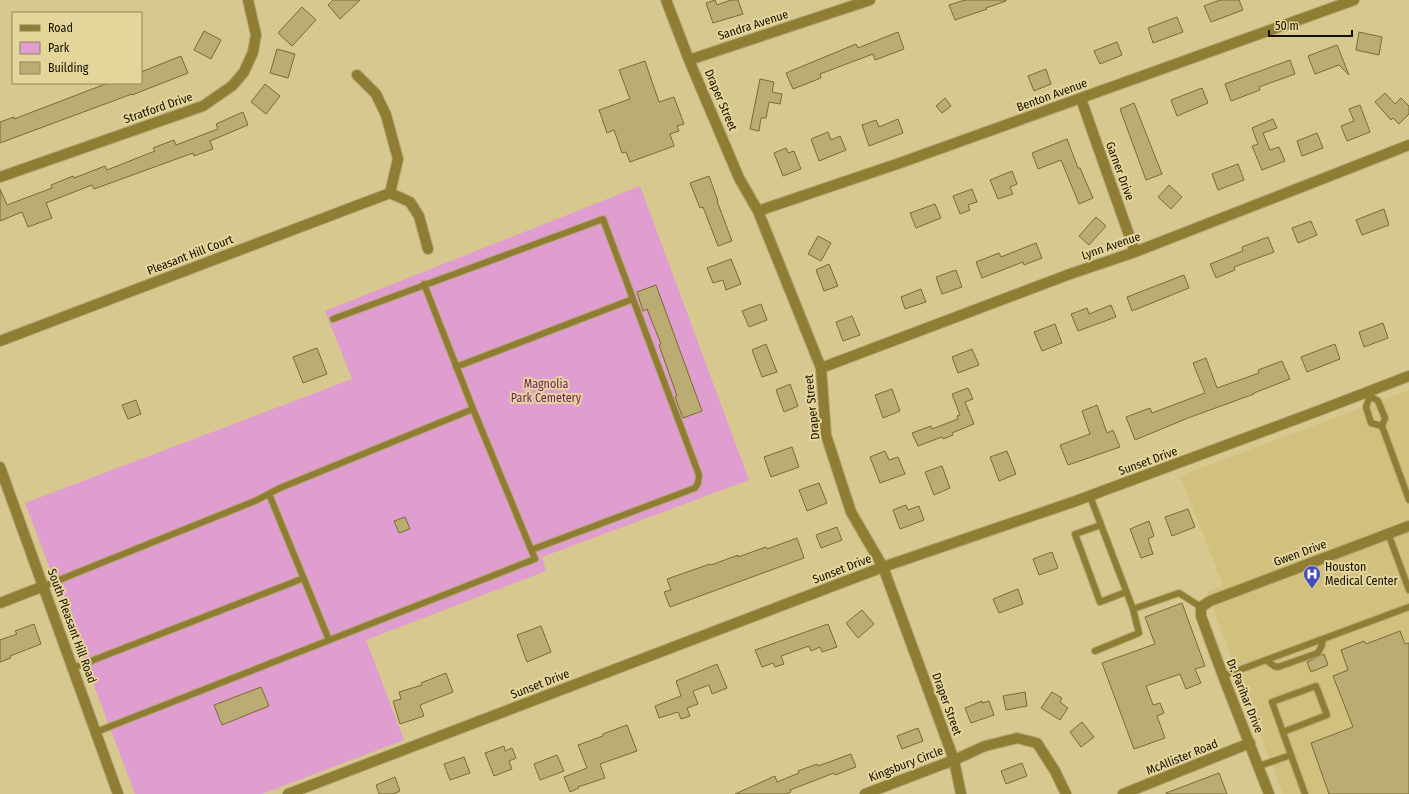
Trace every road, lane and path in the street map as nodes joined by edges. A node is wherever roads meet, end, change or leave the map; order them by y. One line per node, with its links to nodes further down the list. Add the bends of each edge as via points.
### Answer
1 (248, 0): 9 (street, Stratford Drive, via 256,35 253,52 244,72 232,86 203,106)
2 (666, 0): 5 (street, Draper Street)
3 (870, 0): 5 (street, Sandra Avenue)
4 (1354, 0): 7 (street, Benton Avenue)
5 (689, 60): 11 (street, Draper Street, via 739,178)
6 (357, 74): 10 (street, via 376,94 386,116 398,159)
7 (1080, 99): 11 (street, Benton Avenue); 13 (street, Garner Drive)
8 (1409, 145): 13 (street, Lynn Avenue)
9 (0, 177)
10 (390, 193): 12 (street, via 410,202 420,216); 17 (street, Pleasant Hill Court)
11 (758, 211): 19 (street, Draper Street)
12 (428, 249)
13 (1135, 252): 19 (street, Lynn Avenue)
14 (424, 284): 15 (lane, via 603,218); 16 (lane); 18 (lane)
15 (633, 299): 18 (lane); 31 (lane, via 699,474 698,483 695,488)
16 (333, 318)
17 (0, 341)
18 (456, 366): 22 (lane)
19 (821, 368): 32 (street, Draper Street, via 826,435 851,512)
20 (1409, 376): 21 (street, Sunset Drive)
21 (1369, 394): 23 (lane, via 1378,401 1385,418); 23 (lane, via 1366,407 1371,423); 26 (street, Sunset Drive)
22 (473, 409): 25 (lane); 31 (lane)
23 (1382, 426): 27 (lane)
24 (0, 466): 34 (street, South Pleasant Hill Road)
25 (269, 494): 33 (lane); 34 (lane, via 255,502)
26 (1090, 496): 28 (lane); 32 (street, Sunset Drive)
27 (1409, 500)
28 (1101, 525): 36 (lane); 36 (lane, via 1075,534 1100,602)
29 (1409, 526): 30 (street, Gwen Drive)
30 (1388, 534): 35 (lane); 38 (street, Gwen Drive, via 1210,600)
31 (531, 550): 42 (lane, via 535,559)
32 (883, 567): 51 (street, Draper Street); 54 (street, Sunset Drive)
33 (304, 578): 42 (lane); 45 (lane)
34 (44, 586): 37 (street); 45 (street, South Pleasant Hill Road)
35 (1409, 590)
36 (1126, 592): 40 (lane)
37 (0, 603)
38 (1201, 607): 40 (lane, via 1179,593); 46 (street, Dr. Parihar Drive, via 1201,616)
39 (1409, 607): 41 (lane)
40 (1133, 609): 43 (lane, via 1139,633)
41 (1323, 639): 44 (lane); 44 (lane, via 1318,653 1278,667)
42 (329, 640): 47 (lane)
43 (1095, 651)
44 (1266, 660): 46 (lane)
45 (73, 668): 47 (street, South Pleasant Hill Road)
46 (1223, 676): 49 (street, Dr. Parihar Drive)
47 (96, 732): 53 (street, South Pleasant Hill Road)
48 (1283, 732): 48 (lane, via 1272,702 1316,686 1327,715); 50 (lane)
49 (1250, 744): 52 (street, Dr. Parihar Drive); 58 (street, McAllister Road)
50 (1291, 755): 52 (lane); 60 (lane)
51 (954, 760): 55 (street, Kingsbury Circle); 56 (street, Draper Street); 57 (street, Kingsbury Circle, via 985,746 1017,738 1037,743)
52 (1259, 766): 59 (street, Dr. Parihar Drive)
53 (118, 794)
54 (288, 794)
55 (865, 794)
56 (961, 794)
57 (1066, 794)
58 (1123, 794)
59 (1269, 794)
60 (1305, 794)

